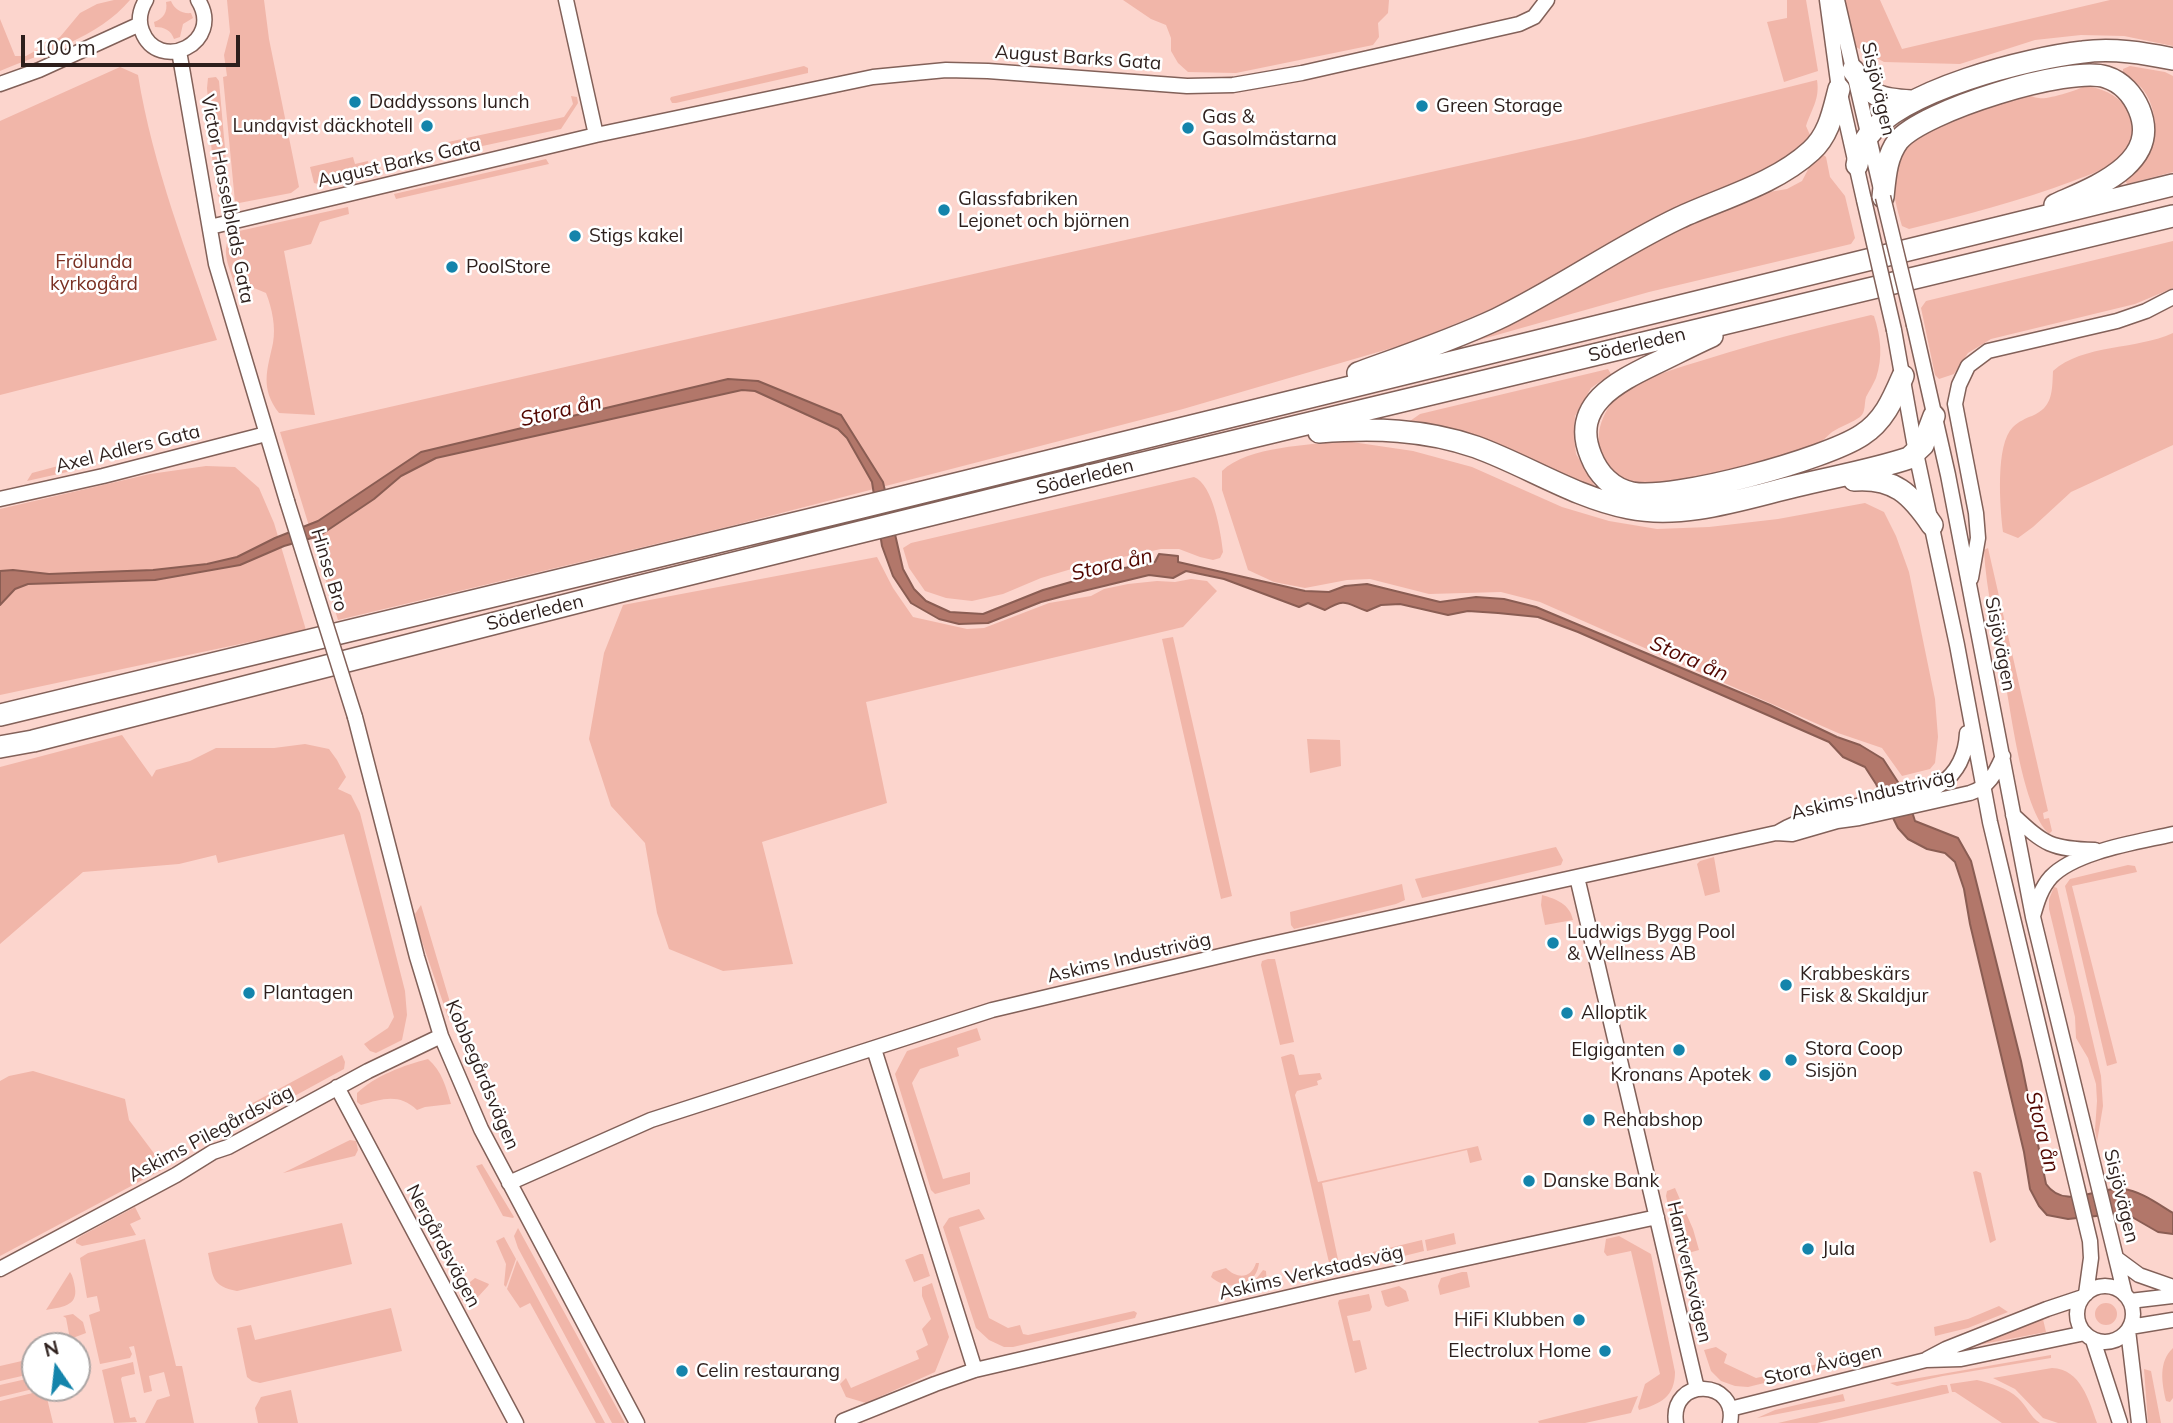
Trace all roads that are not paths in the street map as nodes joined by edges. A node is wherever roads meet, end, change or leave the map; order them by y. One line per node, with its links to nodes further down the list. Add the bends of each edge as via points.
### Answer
1 (146, 0): 7 (street)
2 (198, 0): 8 (street, via 204,16 202,32 193,44)
3 (566, 0): 14 (street)
4 (1547, 0): 14 (street, August Barks Gata, via 1534,17 1519,24 1233,85 1187,86 988,71 906,73 828,85)
5 (1827, 0): 12 (street, Sisjövägen)
6 (1837, 0): 10 (street, Sisjövägen)
7 (140, 24): 8 (street, via 153,46); 11 (street)
8 (179, 51): 21 (street, Victor Hasselblads Gata)
9 (2173, 60): 13 (highway, via 2120,51 2085,51 1980,76)
10 (1853, 70): 13 (highway, via 1875,96); 15 (street, Sisjövägen)
11 (0, 84)
12 (1839, 89): 16 (street, Sisjövägen); 25 (highway, via 1820,142 1782,173 1643,236 1499,318)
13 (1911, 101): 15 (highway)
14 (596, 135): 21 (street, August Barks Gata)
15 (1868, 135): 16 (highway); 18 (street, Sisjövägen)
16 (1857, 165): 18 (street, Sisjövägen)
17 (2173, 186): 20 (highway, Söderleden)
18 (1874, 198): 20 (highway, via 1899,139 1937,115 2074,75 2098,76 2121,85 2141,113 2141,144 2132,160 2098,185); 24 (street, Sisjövägen, bridge); 26 (street, Sisjövägen, bridge, via 1914,325)
19 (2173, 216): 23 (highway, Söderleden)
20 (2019, 223): 25 (highway, Söderleden)
21 (210, 227): 27 (street, Victor Hasselblads Gata, via 226,302)
22 (2173, 297): 33 (street, via 2117,321 1988,351 1968,366 1955,404 1976,513)
23 (1748, 318): 24 (highway, via 1633,374 1597,401 1587,419 1586,439 1605,479 1623,491 1653,494 1737,479 1819,453 1852,441 1879,421); 28 (highway, Söderleden)
24 (1903, 376): 29 (street, Sisjövägen)
25 (1253, 410): 35 (highway, Söderleden)
26 (1934, 416): 29 (highway); 33 (street, Sisjövägen)
27 (265, 434): 31 (street, Axel Adlers Gata); 36 (street, Hinse Bro, bridge)
28 (1254, 437): 30 (highway, via 1340,430 1414,431 1478,448 1583,494 1651,510 1720,504); 37 (highway, Söderleden, via 628,589)
29 (1916, 453): 30 (highway); 32 (street, Sisjövägen)
30 (1810, 483): 32 (highway, via 1883,480 1910,496)
31 (0, 499)
32 (1932, 525): 34 (street, Sisjövägen)
33 (1970, 586): 38 (street, Sisjövägen)
34 (1968, 705): 39 (street, Sisjövägen); 40 (street, Askims Industriväg, via 1966,752 1941,784)
35 (0, 712)
36 (355, 717): 46 (street, Kobbegårdsvägen)
37 (0, 749)
38 (2003, 757): 39 (street, Askims Industriväg); 41 (street, Sisjövägen)
39 (1983, 787): 40 (street, Askims Industriväg); 54 (street, Sisjövägen, via 2085,1219 2091,1258)
40 (1917, 799): 44 (street, Askims Industriväg, via 1793,834)
41 (2013, 815): 43 (street, via 2051,846); 45 (street, Sisjövägen)
42 (2173, 834): 43 (street)
43 (2101, 850): 45 (street, via 2053,875 2040,894)
44 (1577, 877): 47 (street, Askims Industriväg, via 1018,1004); 50 (street, Hantverksvägen)
45 (2033, 917): 51 (street, Sisjövägen)
46 (441, 1037): 48 (street, Askims Pilegårdsväg); 49 (street, Kobbegårdsvägen)
47 (874, 1049): 49 (street, Askims Industriväg, via 651,1120); 61 (street)
48 (337, 1087): 52 (street, Askims Pilegårdsväg); 66 (street, Nergårdsvägen)
49 (509, 1183): 67 (street, Kobbegårdsvägen)
50 (1657, 1217): 61 (street, Askims Verkstadsväg); 62 (street, Hantverksvägen)
51 (2116, 1258): 53 (street, via 2139,1275); 56 (street, Sisjövägen)
52 (0, 1269)
53 (2173, 1287)
54 (2084, 1296): 56 (street, Stora Åvägen, via 2102,1286 2115,1288); 59 (street, via 2077,1315); 60 (street, Stora Åvägen)
55 (2173, 1296): 56 (street, Stora Åvägen)
56 (2127, 1298): 58 (street, via 2133,1317)
57 (2173, 1320): 58 (street, Stora Åvägen)
58 (2129, 1329): 59 (street, Stora Åvägen, via 2112,1341); 69 (street)
59 (2089, 1336): 60 (street, Stora Åvägen, via 1961,1359); 68 (street)
60 (1926, 1360): 63 (street, Stora Åvägen)
61 (975, 1370): 64 (street, Askims Verkstadsväg)
62 (1696, 1389): 63 (street, Stora Åvägen, via 1713,1390 1726,1401); 65 (street, via 1677,1404)
63 (1730, 1416)
64 (843, 1421)
65 (1671, 1422)
66 (516, 1423)
67 (637, 1423)
68 (2120, 1423)
69 (2139, 1423)

